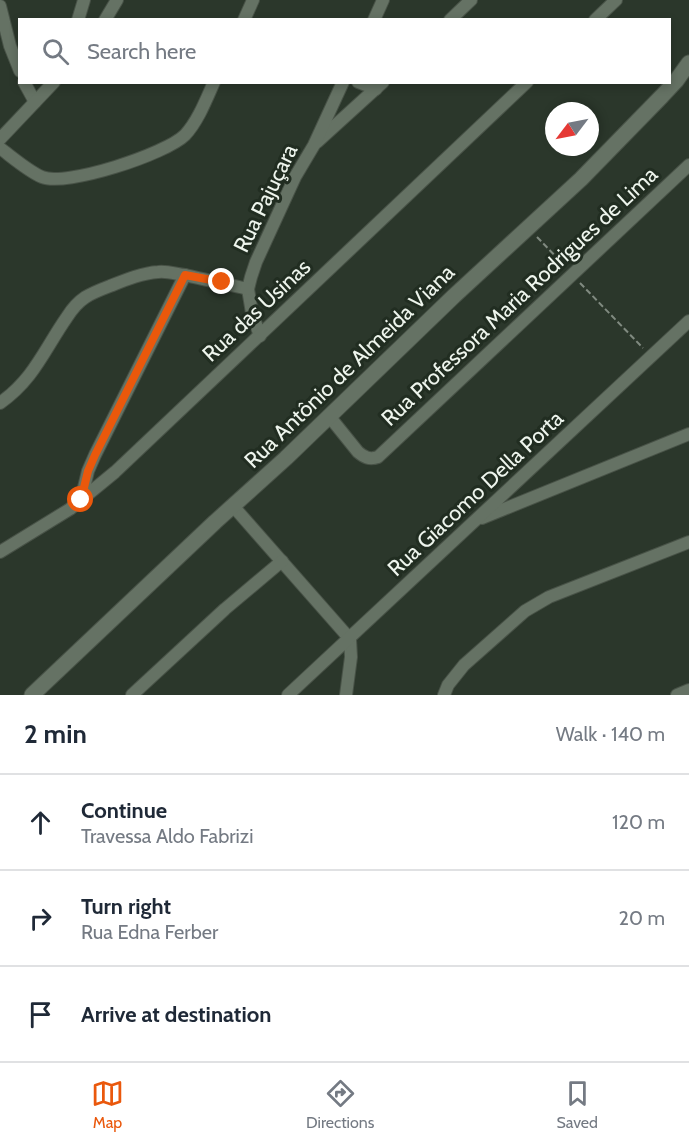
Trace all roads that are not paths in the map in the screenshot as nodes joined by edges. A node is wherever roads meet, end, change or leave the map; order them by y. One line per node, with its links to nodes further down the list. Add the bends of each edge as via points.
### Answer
1 (84, 0): 8 (street)
2 (117, 0): 9 (street)
3 (253, 0): 10 (street)
4 (383, 0): 11 (street)
5 (471, 0): 12 (street)
6 (616, 0): 13 (street)
7 (0, 6): 15 (street)
8 (79, 18)
9 (106, 18)
10 (245, 18)
11 (375, 18)
12 (452, 18)
13 (597, 18)
14 (689, 63): 32 (street, Rua Antônio de Almeida Viana, via 581,179)
15 (18, 66)
16 (25, 84): 22 (street)
17 (52, 84): 22 (street)
18 (213, 84): 25 (street, via 185,134 141,159 52,179 42,177)
19 (342, 84): 24 (street, Rua Pajuçara)
20 (525, 84): 30 (street, Rua das Usinas)
21 (379, 86): 24 (street)
22 (35, 102): 23 (street)
23 (0, 139)
24 (314, 145): 28 (street, Rua Pajuçara, via 256,262)
25 (0, 148)
26 (689, 165): 32 (street, Rua Professora Maria Rodrigues de Lima, via 378,457 372,459 358,452)
27 (185, 275): 28 (street); 31 (street, via 156,272 93,292 76,304 31,375); 34 (street, via 95,455)
28 (248, 290): 30 (street, Rua Pajuçara)
29 (689, 321): 36 (street, Rua Giacomo Della Porta)
30 (260, 336): 34 (street, Rua das Usinas)
31 (0, 403)
32 (329, 416): 35 (street, Rua Antônio de Almeida Viana)
33 (689, 434): 36 (street)
34 (81, 500): 38 (street, Rua das Usinas)
35 (233, 506): 39 (street); 42 (street, Rua Antônio de Almeida Viana)
36 (477, 520): 40 (street, Rua Giacomo Della Porta)
37 (689, 542): 46 (street, via 549,597 525,611 464,665)
38 (0, 552)
39 (282, 561): 40 (street); 43 (street)
40 (350, 639): 44 (street, Rua Giacomo Della Porta); 45 (street)
41 (689, 690): 47 (street)
42 (32, 695)
43 (132, 695)
44 (288, 695)
45 (346, 695)
46 (444, 695)
47 (677, 695)

